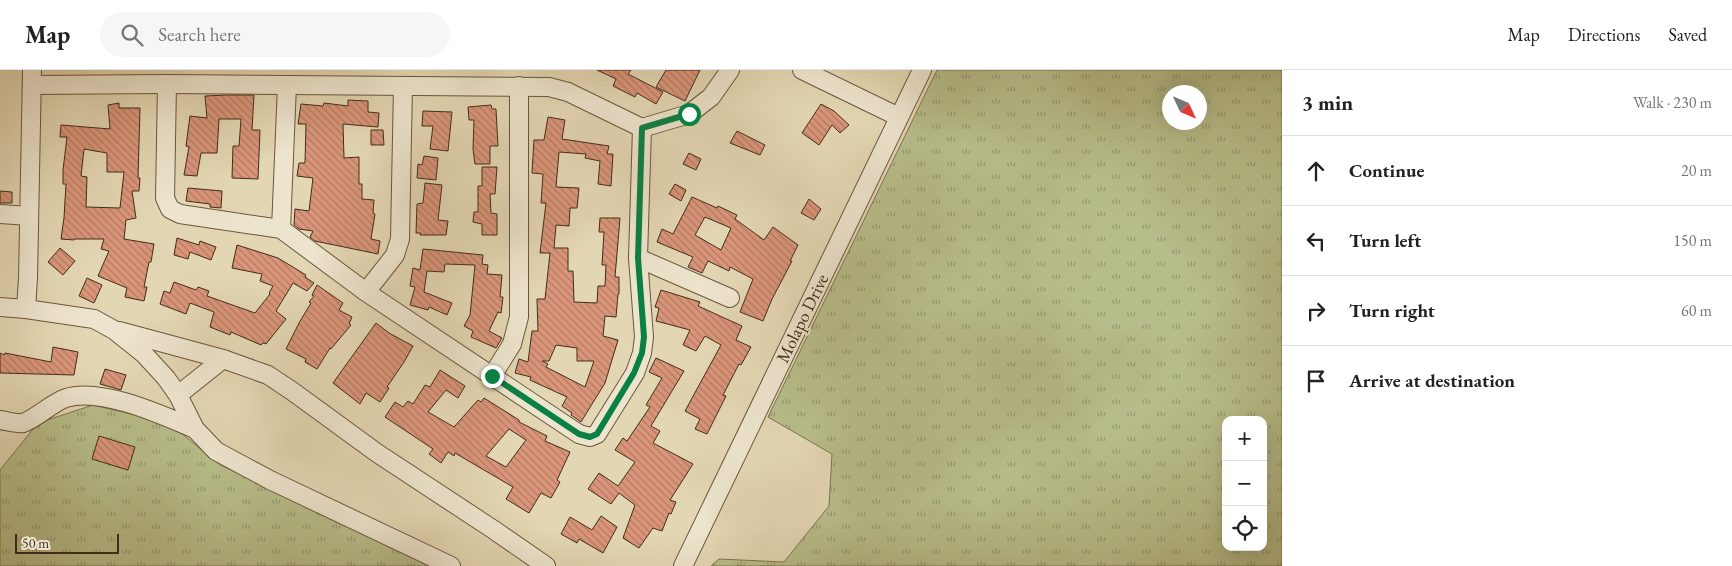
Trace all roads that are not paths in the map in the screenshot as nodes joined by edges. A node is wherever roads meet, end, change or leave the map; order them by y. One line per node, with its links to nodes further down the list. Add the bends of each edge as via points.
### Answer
1 (730, 70): 10 (street, via 711,97 689,114)
2 (802, 70): 9 (street)
3 (922, 70): 9 (street, Molapo Drive)
4 (32, 77): 5 (street); 12 (street)
5 (167, 84): 6 (street); 13 (street, via 167,206 180,214)
6 (287, 85): 7 (street); 13 (street)
7 (403, 86): 8 (street); 15 (street, via 400,239 395,255)
8 (519, 86): 10 (street, via 549,87 568,92); 21 (street, via 518,317 512,344)
9 (899, 117): 27 (street, Molapo Drive)
10 (642, 128): 14 (street)
11 (0, 214): 12 (street)
12 (29, 216): 18 (street)
13 (281, 229): 15 (street)
14 (638, 258): 16 (street); 21 (street, via 644,337 642,353 634,373 597,434 590,437 579,434)
15 (366, 292): 21 (street)
16 (730, 298)
17 (0, 307): 18 (street)
18 (26, 309): 19 (street, via 94,319)
19 (114, 330): 20 (street); 22 (street, via 144,354)
20 (223, 360): 22 (street); 26 (street, via 268,375 377,453)
21 (492, 376)
22 (178, 395): 24 (street)
23 (0, 420): 24 (street, via 23,423 65,398 80,396 142,407)
24 (194, 429): 25 (street, via 216,451 234,462)
25 (451, 566)
26 (546, 566)
27 (683, 566)

